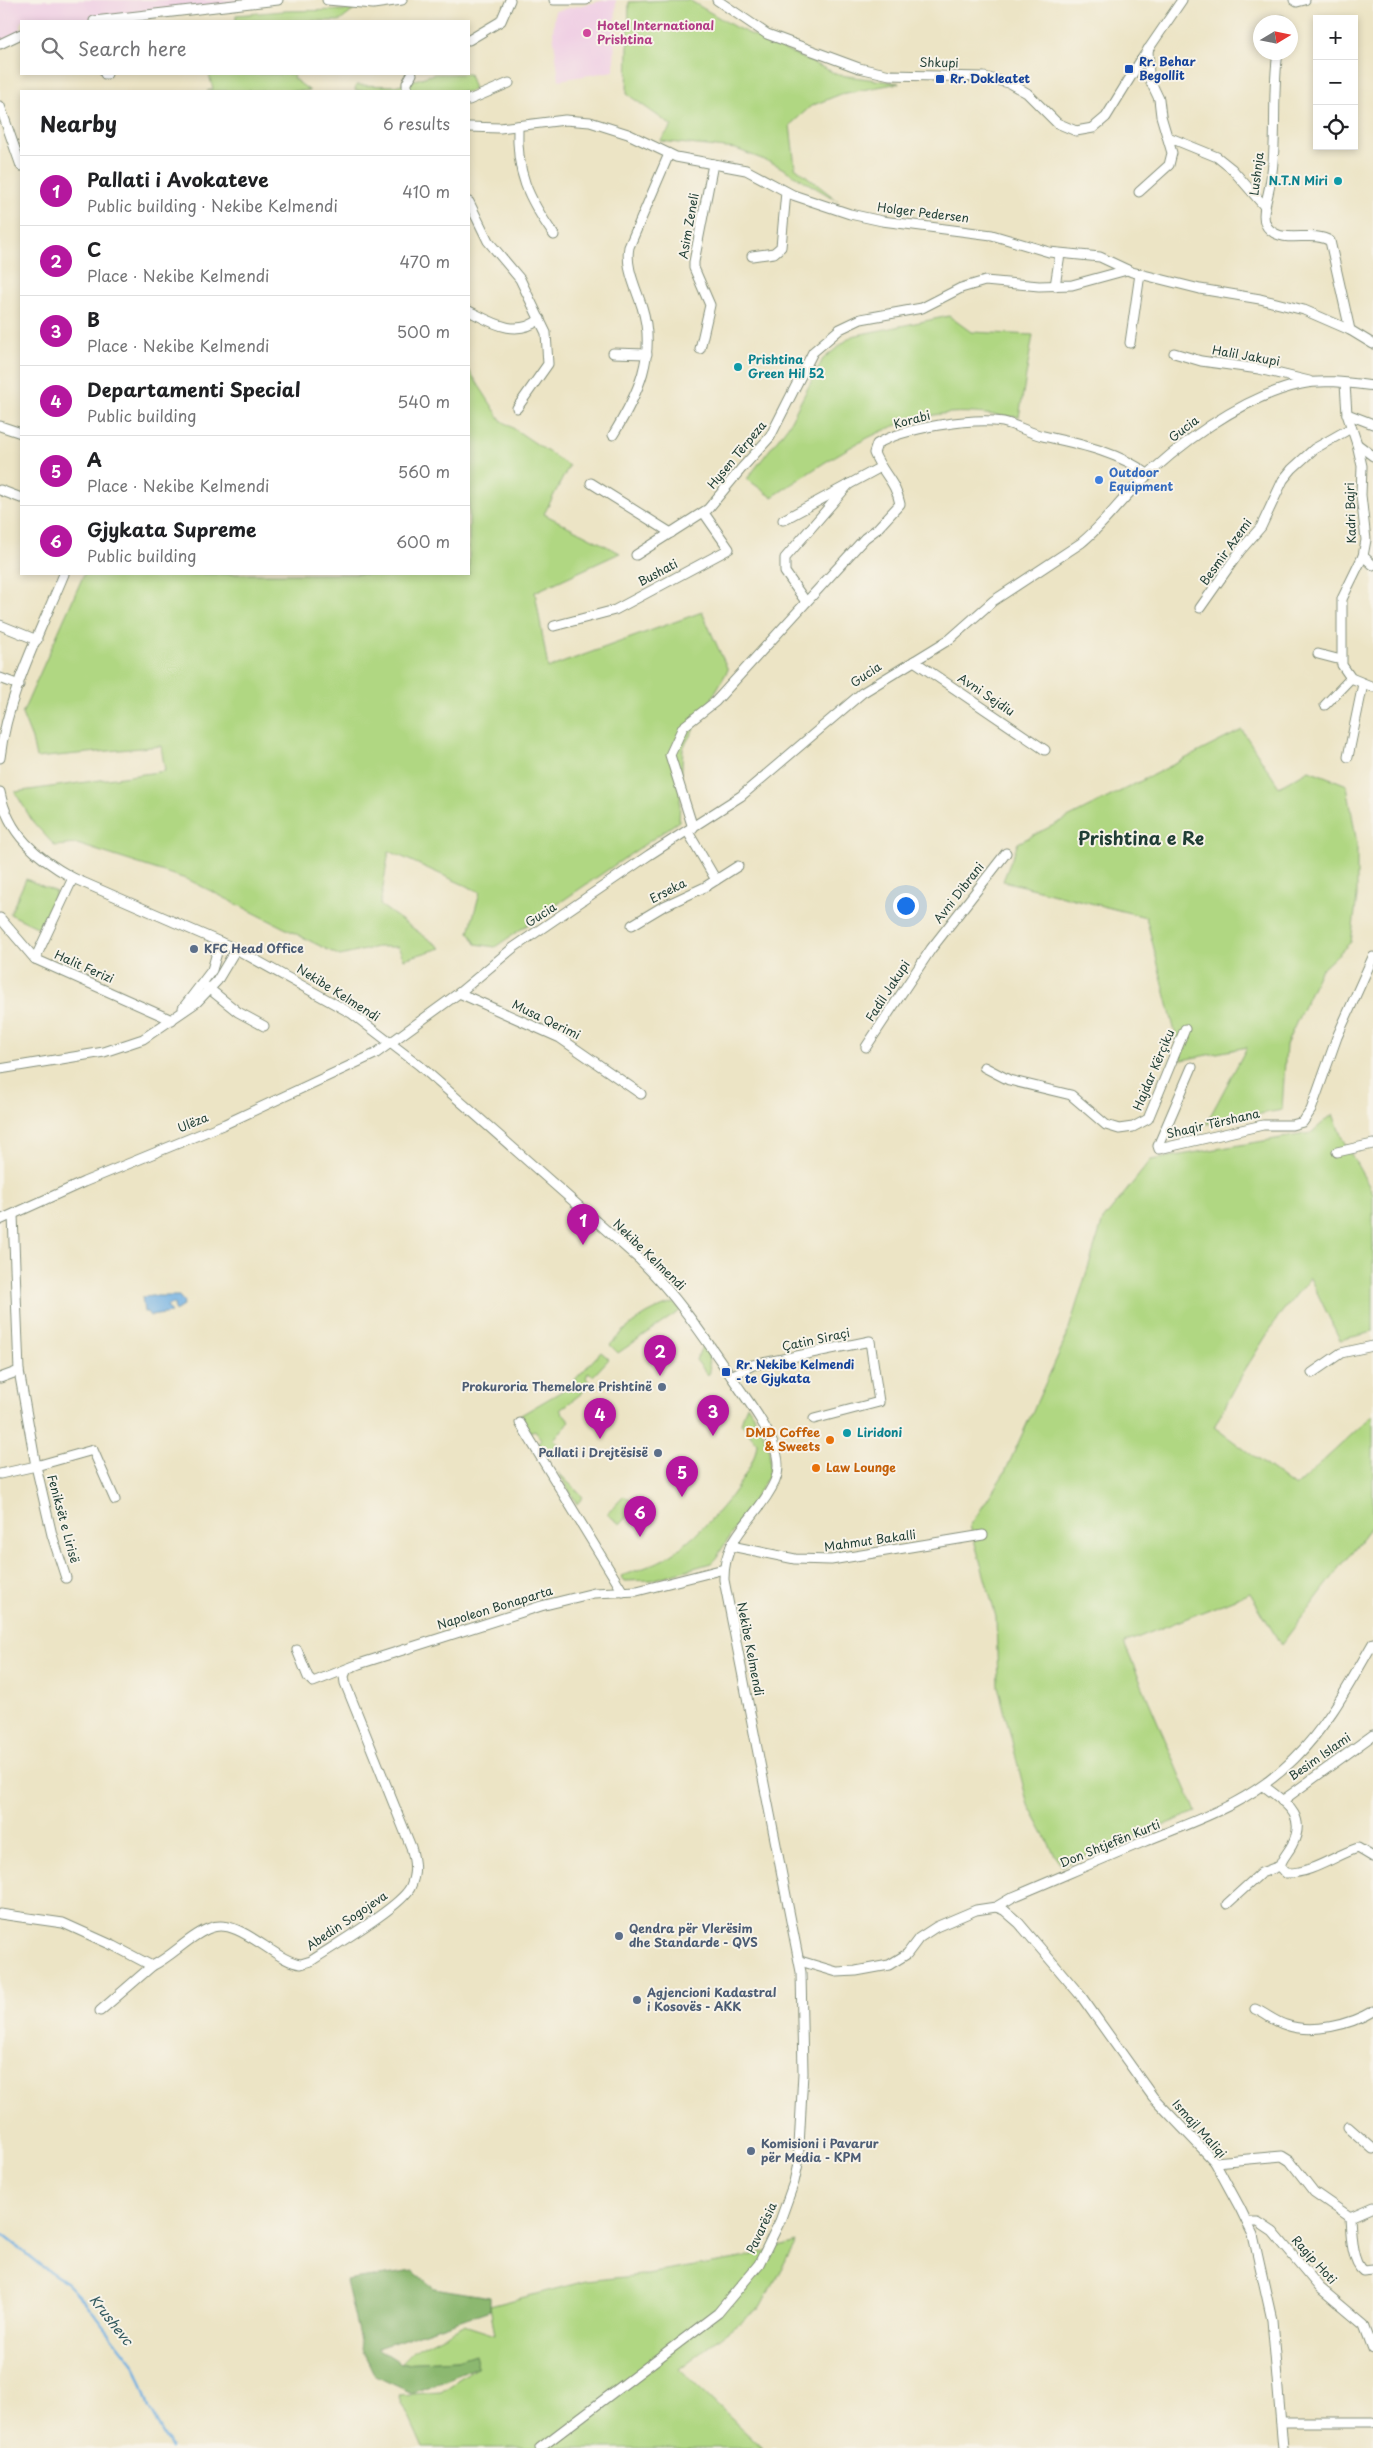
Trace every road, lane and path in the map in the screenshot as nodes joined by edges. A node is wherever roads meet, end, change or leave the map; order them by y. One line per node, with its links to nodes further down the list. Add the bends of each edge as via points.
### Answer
1 (278, 0): 11 (street)
2 (327, 0): 3 (street, via 373,4)
3 (402, 0)
4 (510, 0): 15 (street, via 502,20)
5 (554, 0): 6 (street)
6 (586, 0)
7 (717, 0): 17 (street, Shkupi, via 767,34 859,68 890,75 984,77 1009,83 1027,93 1057,123 1076,130 1093,128 1106,117)
8 (1182, 0): 17 (street, Shkupi)
9 (1294, 0): 10 (street)
10 (1305, 0)
11 (265, 1): 12 (street)
12 (173, 17): 13 (street)
13 (114, 20)
14 (20, 34): 16 (street)
15 (470, 39)
16 (0, 44)
17 (1148, 49): 26 (street, via 1149,78 1159,99)
18 (1277, 60): 33 (street, Lushnja, via 1271,176)
19 (411, 75): 21 (street)
20 (509, 83): 22 (street)
21 (407, 90)
22 (470, 100)
23 (0, 106): 28 (street)
24 (518, 126): 25 (street, Holger Pedersen); 27 (street, Holger Pedersen, via 565,120 590,122 628,134); 34 (street, via 522,178)
25 (470, 127)
26 (1168, 137): 31 (street, via 1172,153 1169,165); 33 (street, via 1217,157 1232,169)
27 (669, 154): 29 (street, Holger Pedersen); 48 (street, via 627,254 643,310)
28 (20, 163)
29 (713, 164): 30 (street, Holger Pedersen, via 746,170); 45 (street, Asim Zeneli, via 694,262 710,305)
30 (786, 192): 35 (street, Holger Pedersen, via 866,218 992,235); 36 (street, via 781,247 774,253)
31 (1139, 192)
32 (470, 204): 41 (street, via 488,242 520,279)
33 (1265, 207): 42 (street, Lushnja, via 1264,219 1272,232 1322,237 1332,244)
34 (554, 236)
35 (1060, 254): 37 (street, Holger Pedersen, via 1100,256); 39 (street)
36 (752, 256)
37 (1127, 270): 38 (street, Holger Pedersen); 39 (street, Hysen Tërpeza, via 1090,282)
38 (1140, 274): 42 (street, Holger Pedersen, via 1304,310); 43 (street)
39 (1055, 286): 67 (street, Hysen Tërpeza, via 985,281 961,288 922,308 861,319 840,329 814,352 770,437)
40 (470, 312): 41 (street, via 496,325 515,329)
41 (540, 319): 52 (street, via 547,339 548,364)
42 (1350, 330): 44 (street, Holger Pedersen)
43 (1130, 343)
44 (1373, 344)
45 (700, 349)
46 (613, 353): 48 (street)
47 (1174, 353): 49 (street, Halil Jakupi)
48 (647, 354): 58 (street, via 640,385)
49 (1314, 382): 50 (street, Gucia); 62 (street, Gucia, via 1288,388 1231,413 1185,444)
50 (1345, 384): 51 (street, Gucia); 53 (street, Kadri Bajri)
51 (1373, 386)
52 (517, 408)
53 (1347, 414): 54 (street); 56 (street, Kadri Bajri)
54 (1373, 424)
55 (0, 426): 57 (street)
56 (1351, 428): 59 (street, Kadri Bajri); 75 (street, Besmir Azemi, via 1314,449 1292,469 1283,480 1261,527)
57 (20, 433)
58 (613, 435)
59 (1357, 444): 60 (street); 71 (street, Kadri Bajri, via 1362,466 1361,495 1366,540)
60 (1373, 456)
61 (881, 467): 62 (street, Korabi, via 874,453 881,442 939,426 994,422 1078,443 1134,465); 64 (street); 74 (street, Korabi, via 897,488 900,504)
62 (1149, 475): 81 (street, Gucia, via 1081,543 1007,591 950,639)
63 (591, 483): 69 (street)
64 (850, 484): 68 (street); 74 (street, via 785,558 785,572)
65 (0, 490): 66 (street)
66 (20, 498)
67 (704, 513): 69 (street, Hysen Tërpeza); 77 (street, Bushati, via 729,549 616,610)
68 (783, 520)
69 (672, 533): 70 (street, Hysen Tërpeza)
70 (636, 555)
71 (1363, 556): 72 (street); 80 (street, Kadri Bajri, via 1342,599)
72 (1373, 565)
73 (64, 575): 78 (street)
74 (806, 602): 94 (street, via 715,702 683,726 672,746 671,762)
75 (1200, 608)
76 (0, 625): 78 (street)
77 (554, 626)
78 (37, 640): 85 (street)
79 (1318, 654): 80 (street)
80 (1341, 660): 83 (street, Kadri Bajri, via 1343,670)
81 (914, 661): 89 (street, Avni Sejdiu); 94 (street, Gucia, via 856,697 741,796)
82 (0, 678): 85 (street)
83 (1351, 678): 84 (street); 87 (street)
84 (1363, 684): 86 (street); 90 (street)
85 (19, 686): 88 (street)
86 (1373, 687)
87 (1325, 705)
88 (4, 716): 91 (street)
89 (1045, 750)
90 (1348, 757)
91 (0, 758)
92 (0, 792): 93 (street, Nekibe Kelmendi)
93 (3, 814): 97 (street, Nekibe Kelmendi, via 28,847)
94 (690, 830): 98 (street); 107 (street, Gucia, via 513,948)
95 (1006, 853): 103 (street, Avni Dibrani)
96 (738, 866): 98 (street, Erseka)
97 (73, 878): 101 (street, Nekibe Kelmendi); 105 (street)
98 (716, 880): 100 (street, Erseka)
99 (0, 918): 105 (street, Halit Ferizi)
100 (632, 925)
101 (220, 942): 102 (street, Nekibe Kelmendi); 106 (street)
102 (236, 949): 106 (street); 111 (street, Nekibe Kelmendi, via 351,1013)
103 (931, 949): 112 (street, Fadil Jakupi)
104 (1373, 958): 114 (street, Shaqir Tërshana, via 1337,1037 1311,1110 1303,1122 1263,1125 1159,1149)
105 (36, 959): 108 (street, Halit Ferizi)
106 (206, 987): 108 (street); 109 (street, via 238,1012)
107 (459, 993): 111 (street, Gucia); 116 (street, Musa Qerimi, via 560,1038)
108 (174, 1019): 115 (street, via 143,1039 120,1048)
109 (264, 1026)
110 (1185, 1029): 113 (street, Hajdar Kërçiku, via 1148,1120 1133,1127 1118,1129 1106,1125 1071,1095 1009,1080)
111 (392, 1042): 119 (street, Ulëza, via 361,1061 225,1124); 124 (street, Nekibe Kelmendi, via 640,1260 683,1307)
112 (866, 1047)
113 (984, 1067)
114 (1192, 1067)
115 (0, 1069)
116 (641, 1094)
117 (1373, 1144): 118 (street)
118 (1337, 1152)
119 (13, 1215): 120 (street, Ulëza); 122 (street, Feniksët e Lirisë)
120 (0, 1220)
121 (1373, 1346): 123 (street, via 1341,1353)
122 (19, 1372): 125 (street); 128 (street, Feniksët e Lirisë)
123 (1312, 1372)
124 (731, 1376): 126 (street, Çatin Siraçi, via 753,1365 870,1341 879,1402); 132 (street, Nekibe Kelmendi, via 768,1433 778,1463 771,1488)
125 (0, 1378)
126 (814, 1418)
127 (520, 1424): 135 (street)
128 (36, 1466): 129 (street, Feniksët e Lirisë); 130 (street, via 93,1450); 134 (street, Feniksët e Lirisë)
129 (0, 1474)
130 (115, 1500)
131 (983, 1535): 132 (street, Mahmut Bakalli, via 831,1560 771,1556)
132 (731, 1546): 133 (street, Nekibe Kelmendi)
133 (724, 1569): 135 (street, Napoleon Bonaparta); 147 (street, Nekibe Kelmendi)
134 (66, 1578)
135 (623, 1592): 138 (street, Napoleon Bonaparta, via 588,1594 541,1606)
136 (1373, 1643): 140 (street, Don Shtjefën Kurti, via 1307,1745)
137 (297, 1650): 138 (street, Napoleon Bonaparta, via 313,1682)
138 (347, 1669): 149 (street, Abedin Sogojeva, via 345,1683 414,1855 415,1875 406,1893 397,1903 304,1964 295,1963 222,1926 205,1930)
139 (1373, 1735): 141 (street, Besim Islami)
140 (1264, 1786): 141 (street); 145 (street, Don Shtjefën Kurti, via 1203,1820 1124,1850)
141 (1282, 1800): 143 (street, via 1295,1814 1298,1826 1296,1838)
142 (1373, 1857): 143 (street, via 1358,1848 1331,1861 1294,1872 1286,1872)
143 (1280, 1866): 144 (street, via 1261,1874)
144 (1227, 1904)
145 (996, 1907): 148 (street, Don Shtjefën Kurti, via 976,1910 936,1927 919,1938 907,1954 879,1968 837,1972); 155 (street, Ismajl Maliqi, via 1019,1924 1091,2008 1153,2097)
146 (0, 1914): 149 (street, via 69,1925)
147 (798, 1948): 148 (street, Pavarësia)
148 (800, 1961): 163 (street, Pavarësia, via 803,2073 798,2164 788,2202 759,2264 718,2312)
149 (152, 1966): 151 (street)
150 (1255, 2009): 152 (street, via 1289,2026 1312,2028 1348,2022)
151 (100, 2011)
152 (1373, 2011)
153 (1348, 2127): 154 (street)
154 (1373, 2149)
155 (1215, 2162): 157 (street, via 1282,2156 1290,2160 1314,2192); 158 (street, Ismajl Maliqi)
156 (1373, 2207): 157 (street)
157 (1350, 2217): 159 (street, via 1352,2243 1359,2267 1363,2271)
158 (1247, 2222): 160 (street, Ragip Hoti, via 1258,2222 1273,2232 1320,2288 1364,2325); 161 (street, Ismajl Maliqi, via 1262,2270 1272,2320)
159 (1373, 2270)
160 (1373, 2347)
161 (1281, 2422): 162 (street); 164 (street, Ismajl Maliqi)
162 (1373, 2422)
163 (540, 2448)
164 (1282, 2448)

